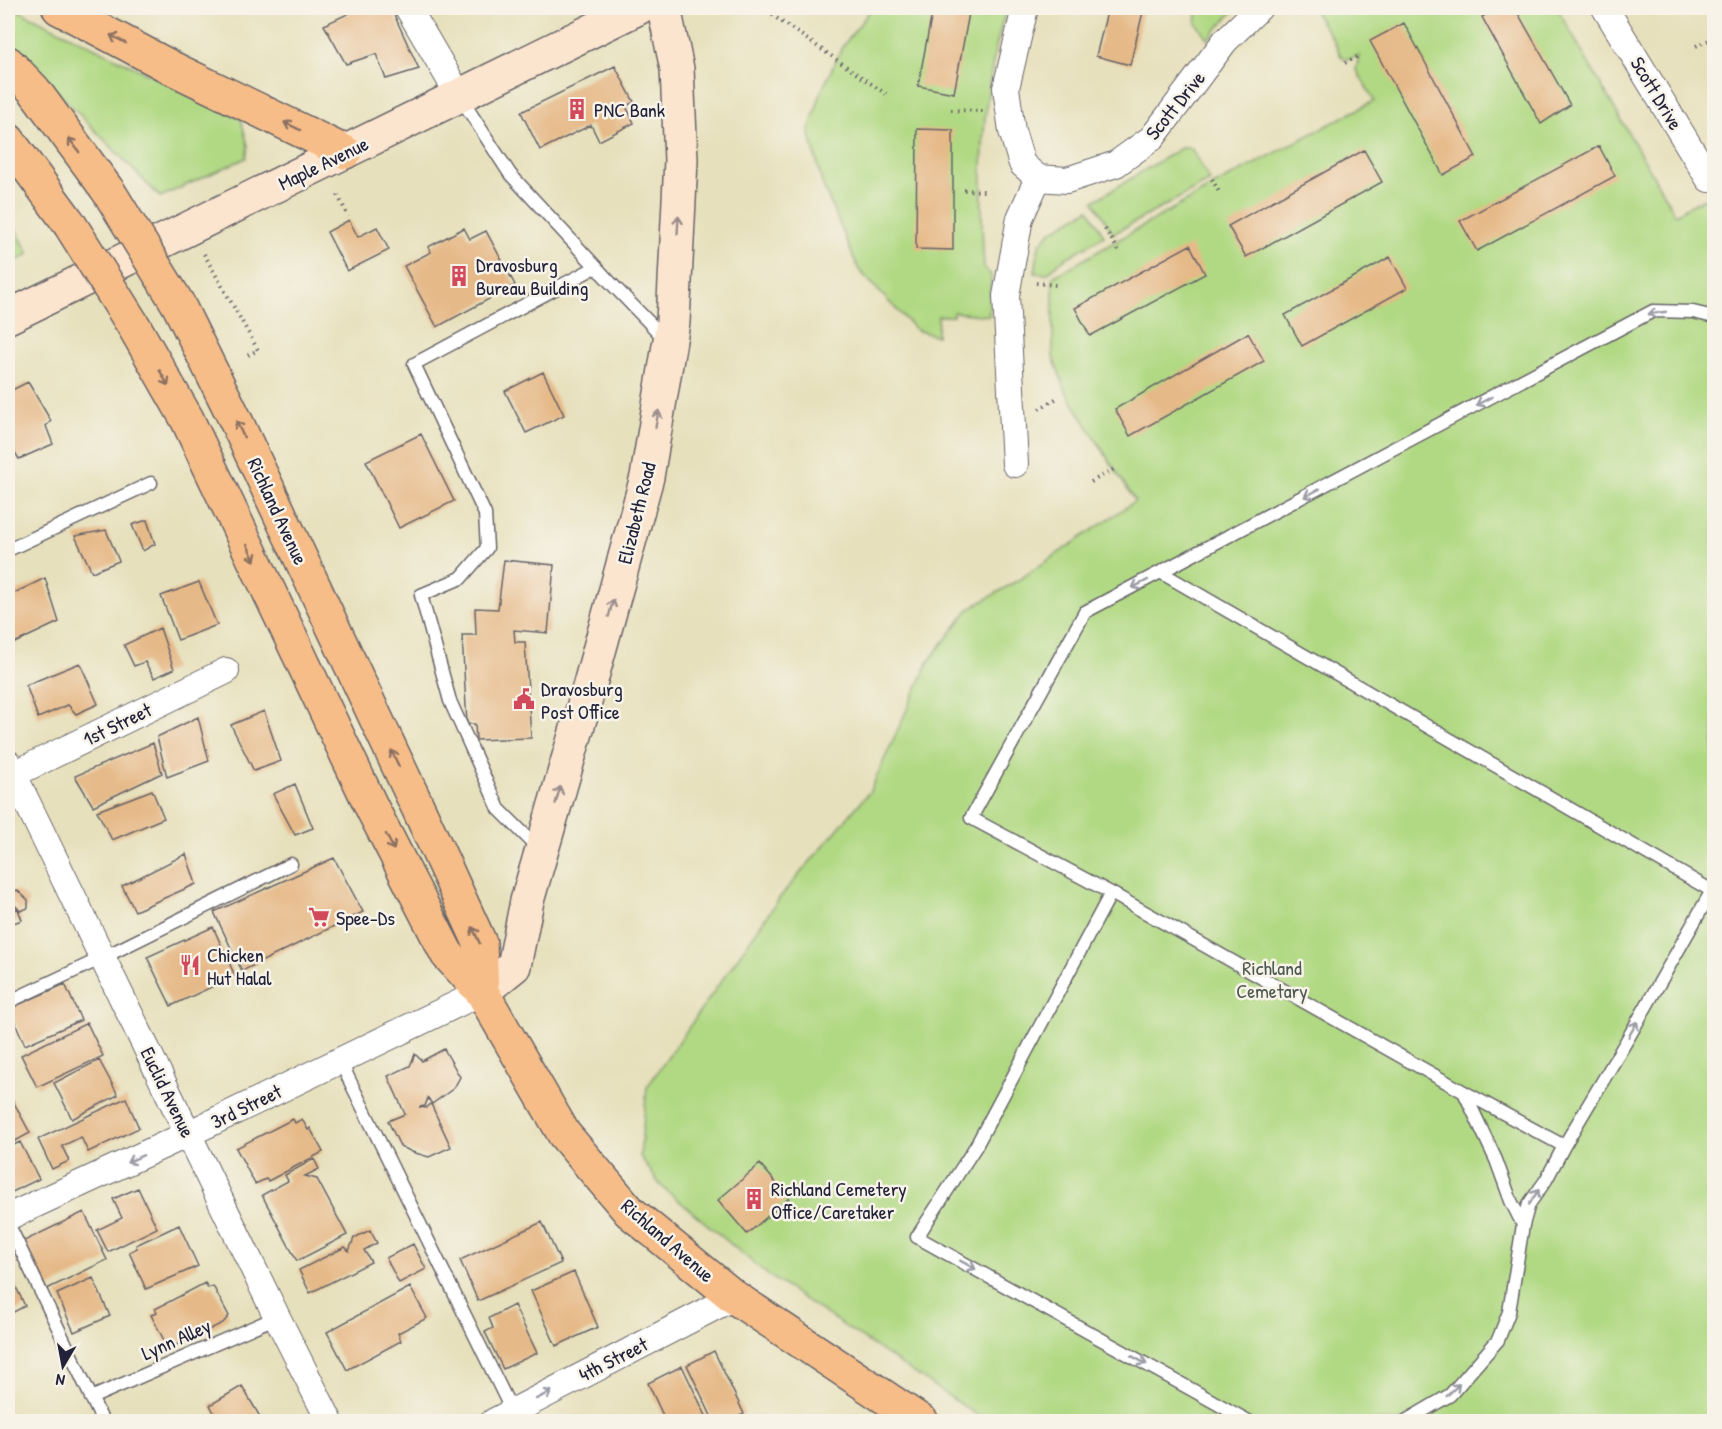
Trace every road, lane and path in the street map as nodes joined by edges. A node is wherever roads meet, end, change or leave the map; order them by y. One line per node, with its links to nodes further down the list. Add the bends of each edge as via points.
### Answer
1 (59, 8): 19 (main road, one-way to 1)
2 (408, 8): 15 (street)
3 (638, 8): 15 (main road, Maple Avenue)
4 (664, 8): 36 (main road, Elizabeth Road, one-way to 4, via 681,160 677,69)
5 (762, 8): 14 (path)
6 (1025, 8): 21 (street, via 1006,88 1022,164)
7 (1259, 8): 21 (street, Scott Drive, via 1225,41 1152,138 1116,164 1067,180)
8 (1605, 8): 20 (street, Scott Drive)
9 (1714, 38): 10 (path)
10 (1696, 46)
11 (1359, 56): 13 (path)
12 (8, 63): 53 (main road, Richland Avenue, one-way to 12, bridge, via 480,943 178,304 109,192 34,90)
13 (1345, 63)
14 (886, 94)
15 (460, 97): 19 (main road, Maple Avenue); 31 (lane, via 510,174)
16 (951, 110): 17 (path)
17 (989, 111)
18 (8, 140): 53 (main road, Richland Avenue, one-way to 53, bridge, via 69,223 187,419 373,810 447,954)
19 (345, 152): 34 (main road, Maple Avenue)
20 (1712, 177)
21 (1038, 178): 40 (street, via 1020,218 1006,296)
22 (1212, 179): 25 (path)
23 (963, 190): 24 (path)
24 (984, 191)
25 (1220, 192)
26 (338, 195): 27 (path)
27 (348, 217)
28 (1105, 229): 29 (path)
29 (1119, 251)
30 (208, 264): 37 (path, via 258,350)
31 (596, 267): 36 (lane); 48 (lane, via 414,364 485,514 488,548 461,578 421,595 450,701 499,809)
32 (1032, 282): 33 (path)
33 (1056, 285)
34 (8, 317)
35 (1714, 317): 45 (lane, one-way to 45, via 1653,311)
36 (669, 343): 48 (main road, Elizabeth Road, one-way to 36, via 647,477)
37 (248, 355)
38 (1059, 397): 39 (path)
39 (1033, 413)
40 (1015, 464)
41 (1116, 468): 42 (path)
42 (1091, 482)
43 (151, 483): 44 (lane)
44 (8, 550)
45 (1162, 573): 50 (lane); 51 (lane, one-way to 51, via 1085,612 970,818)
46 (226, 671): 47 (street, 1st Street)
47 (9, 771): 52 (street, Euclid Avenue)
48 (541, 852): 53 (main road, Elizabeth Road, via 514,966)
49 (291, 864): 52 (lane)
50 (1714, 890): 58 (lane, one-way to 50)
51 (1111, 893): 56 (lane); 69 (lane, one-way to 69, via 976,1146 917,1237)
52 (102, 958): 54 (lane); 57 (street, Euclid Avenue)
53 (482, 992): 55 (street, 3rd Street); 62 (main road, Richland Avenue, via 564,1134 630,1212)
54 (8, 1002)
55 (340, 1061): 57 (street, 3rd Street); 65 (lane)
56 (1464, 1092): 58 (lane); 61 (lane)
57 (188, 1134): 59 (street, 3rd Street, one-way to 59); 63 (street, Euclid Avenue)
58 (1564, 1146): 61 (lane, one-way to 58, via 1529,1204)
59 (8, 1217)
60 (8, 1223): 64 (lane)
61 (1523, 1225): 70 (lane, one-way to 61, via 1450,1395 1498,1340 1509,1312)
62 (734, 1297): 65 (street, 4th Street, one-way to 62); 68 (main road, Richland Avenue)
63 (277, 1317): 64 (lane, Lynn Alley); 67 (street, Euclid Avenue)
64 (91, 1398): 66 (lane)
65 (503, 1416)
66 (103, 1422)
67 (330, 1422)
68 (922, 1422)
69 (1250, 1422)
70 (1404, 1422)

